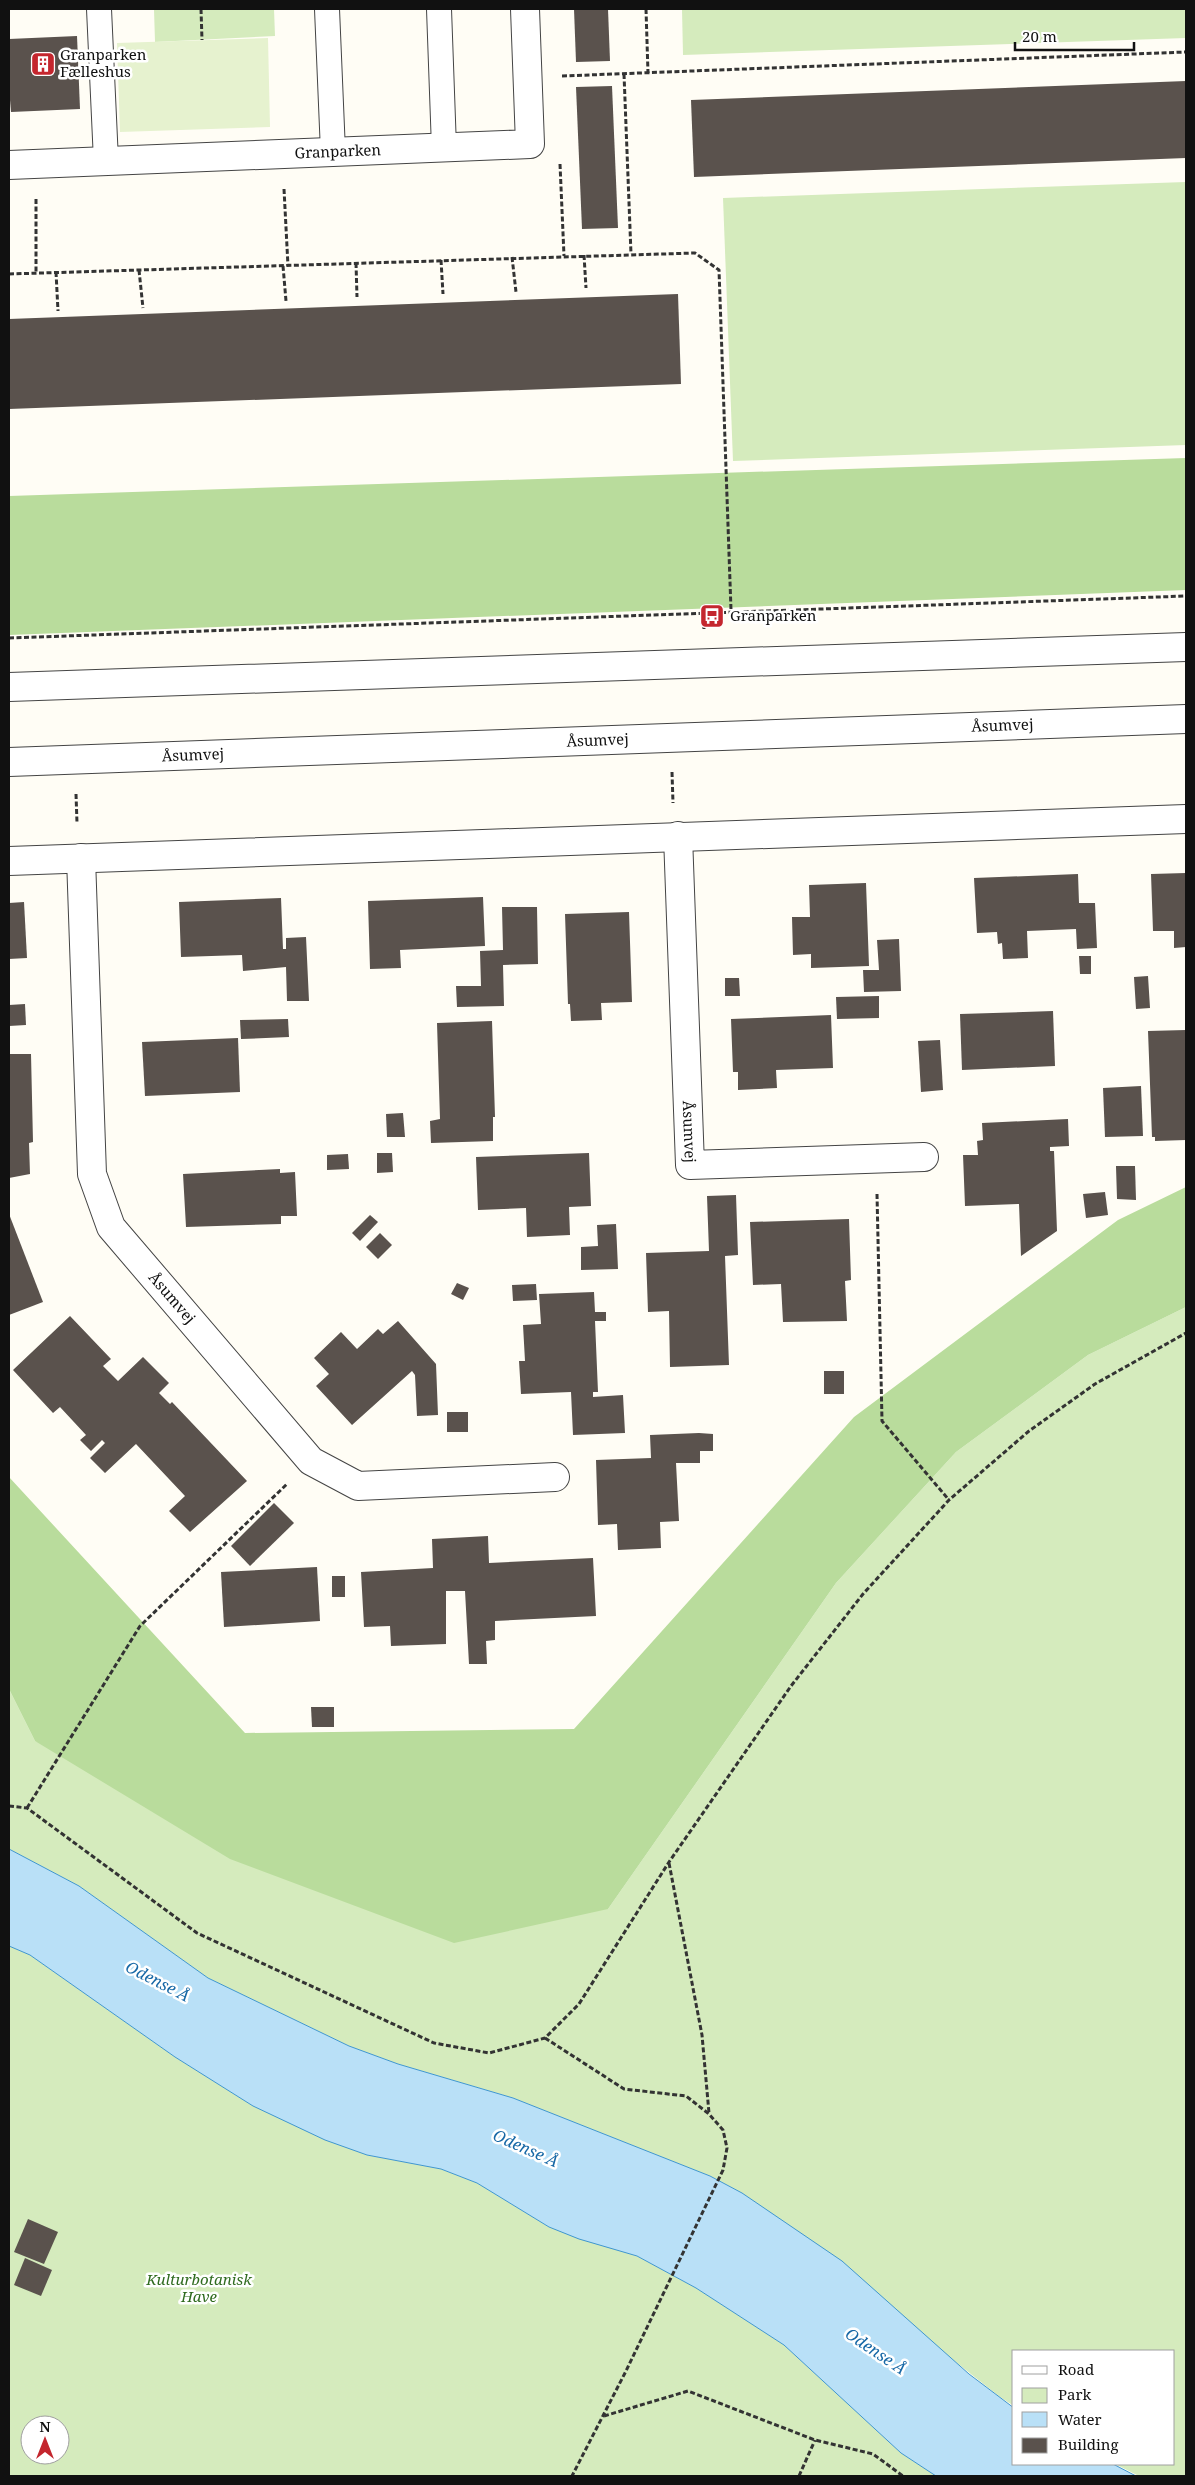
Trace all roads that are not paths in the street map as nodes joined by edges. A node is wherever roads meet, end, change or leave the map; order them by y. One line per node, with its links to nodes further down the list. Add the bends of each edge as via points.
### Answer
1 (99, 9): 7 (lane)
2 (326, 9): 6 (lane)
3 (439, 9): 5 (lane)
4 (525, 9): 5 (street, Granparken, via 530,144)
5 (444, 148): 6 (street, Granparken)
6 (333, 152): 7 (street, Granparken)
7 (106, 161): 8 (street, Granparken)
8 (9, 165)
9 (1186, 647): 10 (street)
10 (9, 687)
11 (1186, 719): 12 (street, Åsumvej)
12 (9, 762)
13 (1186, 819): 14 (street)
14 (678, 836): 15 (street); 17 (street, Åsumvej, via 690,1164)
15 (81, 858): 16 (street); 18 (street, Åsumvej, via 92,1174 111,1228 311,1462 358,1486)
16 (9, 861)
17 (924, 1157)
18 (555, 1477)

